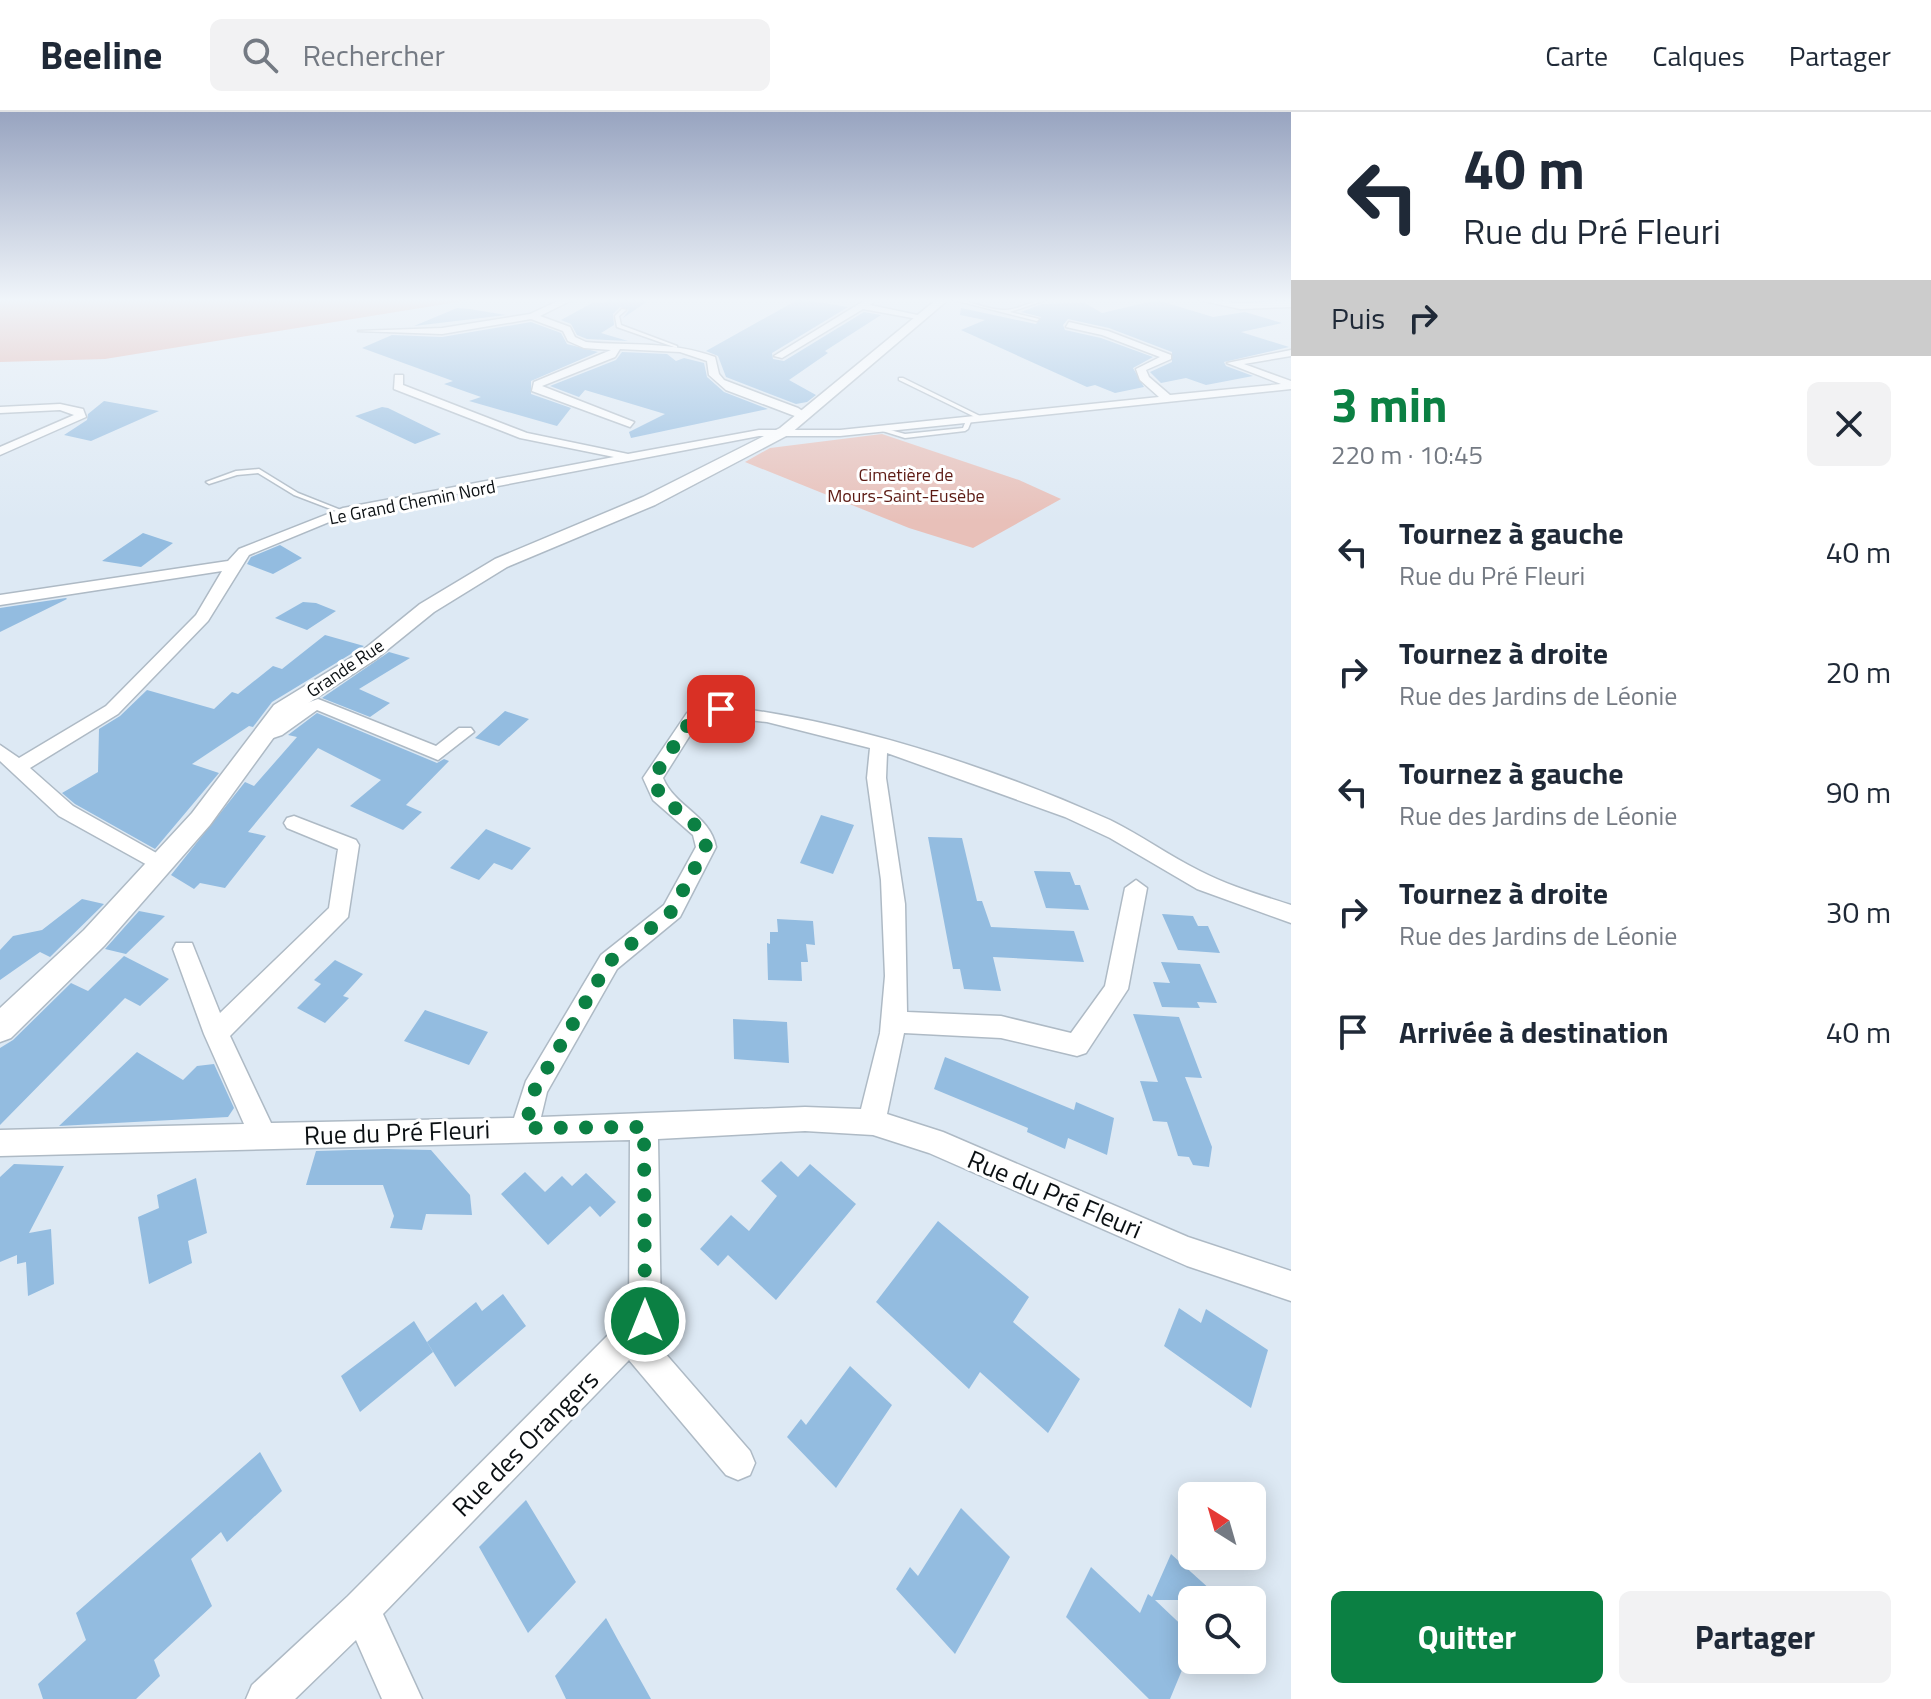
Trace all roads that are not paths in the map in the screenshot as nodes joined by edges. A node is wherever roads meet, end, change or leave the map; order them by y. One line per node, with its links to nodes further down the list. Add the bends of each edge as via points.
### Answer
1 (566, 373): 15 (street, via 536,389)
2 (714, 373): 10 (street, via 724,384)
3 (857, 373): 11 (street, Grande Rue)
4 (1142, 373): 9 (street)
5 (1259, 373): 8 (street)
6 (399, 377): 17 (street, via 398,387 524,436)
7 (901, 379): 13 (lane)
8 (1291, 385): 9 (street)
9 (1166, 397): 13 (street)
10 (774, 400): 11 (street); 14 (street)
11 (824, 401): 14 (street, Grande Rue)
12 (0, 410): 16 (street, via 60,407 79,411 80,417)
13 (974, 418): 14 (street, via 840,433)
14 (796, 422): 17 (street, Le Grand Chemin Nord); 23 (street, Grande Rue, via 649,501 469,581 369,655 282,710)
15 (630, 424)
16 (0, 451)
17 (636, 457): 19 (street, Le Grand Chemin Nord)
18 (209, 482): 19 (lane, via 259,471 296,494)
19 (343, 512): 20 (street, Le Grand Chemin Nord, via 244,552)
20 (233, 565): 21 (street, Le Grand Chemin Nord); 26 (street, via 202,618 122,701)
21 (0, 600)
22 (465, 732): 23 (street, via 438,754 318,704)
23 (261, 736): 28 (street, Grande Rue, via 201,819)
24 (880, 745): 30 (street, via 1085,818 1205,883); 33 (street, via 877,771 896,971); 37 (street, via 837,730 721,709 693,717 653,778 660,795 703,832 706,847 672,911 609,962 535,1089)
25 (0, 751): 26 (street)
26 (20, 766): 28 (street, via 66,811)
27 (294, 823): 34 (street, via 349,845 340,911)
28 (160, 864): 32 (street, Grande Rue, via 94,938)
29 (1136, 888): 33 (street, via 1116,989 1077,1045 1001,1027)
30 (1291, 914)
31 (184, 949): 34 (street)
32 (3, 1020)
33 (894, 1022): 35 (street)
34 (216, 1034): 38 (street, via 258,1119)
35 (873, 1122): 36 (street, Rue du Pré Fleuri, via 805,1119); 40 (street, Rue du Pré Fleuri, via 933,1141 1187,1251)
36 (644, 1127): 37 (street, Rue du Pré Fleuri); 41 (street, Rue des Orangers, via 645,1321)
37 (525, 1128): 38 (street, Rue du Pré Fleuri)
38 (256, 1136): 39 (street, Rue du Pré Fleuri)
39 (0, 1143)
40 (1291, 1286)
41 (630, 1337): 42 (street); 43 (street, Rue des Orangers)
42 (738, 1463)
43 (361, 1609): 44 (street, Rue des Orangers); 45 (street)
44 (266, 1699)
45 (402, 1699)

